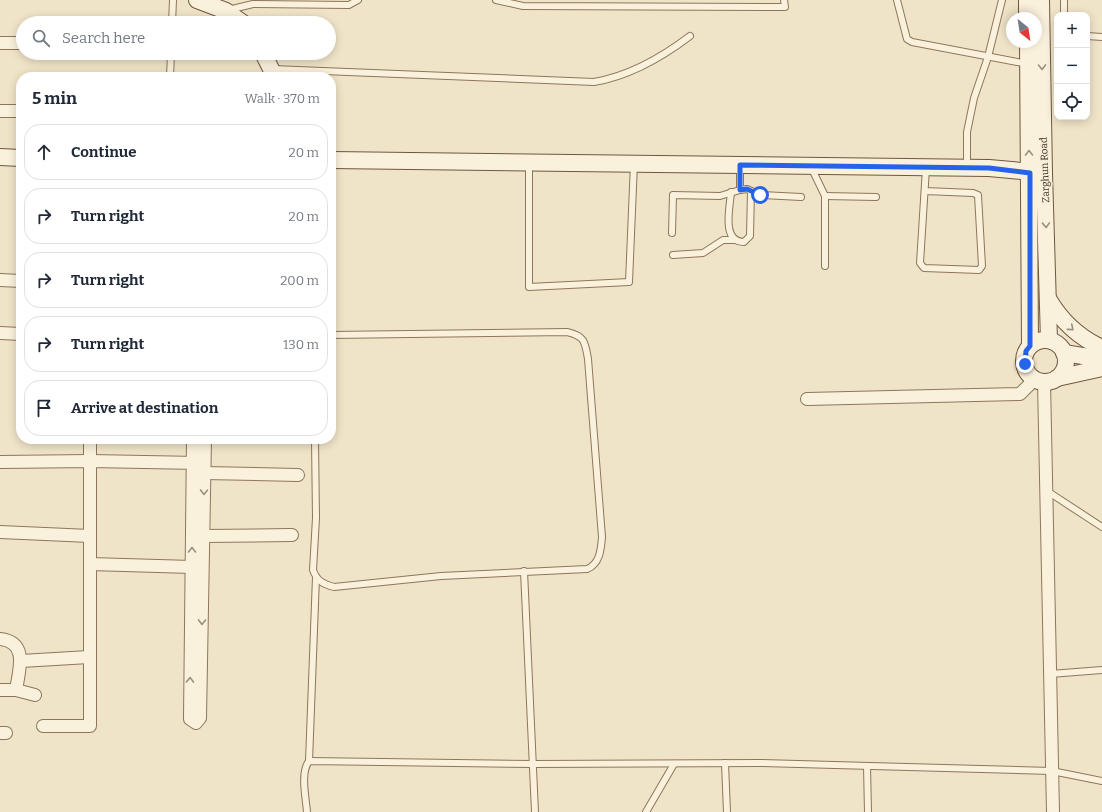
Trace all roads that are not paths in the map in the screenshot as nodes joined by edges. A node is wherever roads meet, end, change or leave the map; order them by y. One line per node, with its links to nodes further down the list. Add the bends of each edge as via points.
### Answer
1 (173, 0): 17 (lane)
2 (197, 0): 14 (street)
3 (214, 0): 14 (street)
4 (358, 0): 14 (lane, via 349,5 253,4)
5 (496, 0): 13 (lane, via 524,6)
6 (686, 0): 13 (lane)
7 (784, 0): 13 (lane, via 784,7)
8 (897, 0): 25 (lane, via 908,39 912,42)
9 (1002, 0): 25 (lane)
10 (1027, 0): 15 (street)
11 (1041, 0): 43 (street, Zarghun Road, one-way to 43)
12 (1064, 0): 16 (lane)
13 (686, 8)
14 (226, 11): 18 (street)
15 (1027, 12)
16 (1064, 12)
17 (172, 16)
18 (233, 16)
19 (690, 36): 31 (lane, via 670,51 640,67 614,79 594,82)
20 (1090, 36): 21 (lane)
21 (1102, 37)
22 (0, 43): 23 (street)
23 (16, 43)
24 (1028, 48): 28 (street)
25 (988, 57): 28 (lane); 36 (lane, via 974,98 967,132)
26 (171, 60): 29 (lane)
27 (266, 60): 30 (street)
28 (1028, 64): 43 (street, one-way to 28)
29 (170, 72)
30 (272, 72)
31 (336, 75)
32 (0, 111): 33 (street)
33 (16, 111)
34 (0, 157): 35 (street)
35 (16, 158)
36 (967, 159)
37 (336, 160): 38 (street)
38 (529, 162): 39 (street); 39 (lane, via 529,287 629,282)
39 (634, 163): 40 (street)
40 (740, 165): 41 (street); 44 (lane)
41 (810, 166): 42 (street); 48 (lane)
42 (926, 168): 43 (street, via 989,168); 46 (lane)
43 (1037, 173): 57 (street, Zarghun Road, one-way to 57); 62 (street)
44 (740, 190): 45 (lane); 47 (lane)
45 (751, 191): 49 (lane, via 760,195); 52 (lane, via 750,236 744,242)
46 (925, 191): 46 (lane, via 920,263 922,267 979,270 982,266 978,195)
47 (731, 192): 51 (lane, via 720,196 673,195); 52 (lane, via 729,226 731,237)
48 (825, 196): 50 (lane); 54 (lane)
49 (801, 197)
50 (876, 197)
51 (672, 233)
52 (735, 240): 53 (lane, via 723,240 703,253)
53 (673, 255)
54 (825, 266)
55 (0, 280): 56 (street)
56 (16, 281)
57 (1049, 300): 61 (street, Zarghun Road); 63 (street, one-way to 63, via 1067,325 1080,336)
58 (0, 333): 59 (street)
59 (16, 334)
60 (336, 335): 85 (lane, via 566,332 578,334 582,338 588,359 602,537 600,552 594,564 586,568)
61 (1050, 340): 62 (street, via 1043,340); 64 (street, via 1061,347)
62 (1030, 346): 67 (street, via 1026,351 1025,364 1030,375)
63 (1102, 348)
64 (1064, 353): 65 (street); 67 (street, via 1065,367)
65 (1102, 359)
66 (1102, 368): 67 (street)
67 (1045, 379): 68 (street, via 1020,394); 77 (street)
68 (807, 399)
69 (90, 444): 73 (street)
70 (194, 444): 75 (street)
71 (204, 444): 75 (street)
72 (315, 444): 86 (lane, via 316,518 313,570)
73 (90, 461): 74 (street); 75 (street); 81 (street)
74 (0, 462)
75 (200, 466): 76 (street); 82 (street, one-way to 82); 84 (street, one-way to 75)
76 (298, 475)
77 (1047, 491): 78 (lane); 91 (street)
78 (1102, 527)
79 (0, 532): 81 (street)
80 (292, 535): 82 (street)
81 (90, 536): 83 (street)
82 (203, 536): 84 (street)
83 (90, 564): 84 (street); 88 (street)
84 (197, 568): 84 (street, one-way to 84, via 200,718 193,723 190,719)
85 (524, 571): 86 (lane, via 334,587 323,584); 98 (lane)
86 (316, 577): 96 (lane)
87 (0, 639): 89 (street, via 13,643)
88 (89, 658): 89 (street); 95 (street, via 90,726)
89 (21, 661): 93 (street)
90 (1102, 670): 91 (lane)
91 (1050, 674): 101 (street)
92 (0, 690): 93 (street)
93 (16, 690): 94 (street)
94 (35, 694)
95 (43, 726)
96 (309, 761): 98 (lane); 103 (lane, via 305,772)
97 (725, 763): 99 (lane); 100 (lane); 106 (lane)
98 (533, 764): 99 (lane); 104 (lane)
99 (674, 764): 105 (lane)
100 (867, 766): 101 (lane); 107 (lane)
101 (1052, 771): 102 (lane); 108 (street)
102 (1102, 781)
103 (306, 812)
104 (535, 812)
105 (646, 812)
106 (726, 812)
107 (868, 812)
108 (1053, 812)

